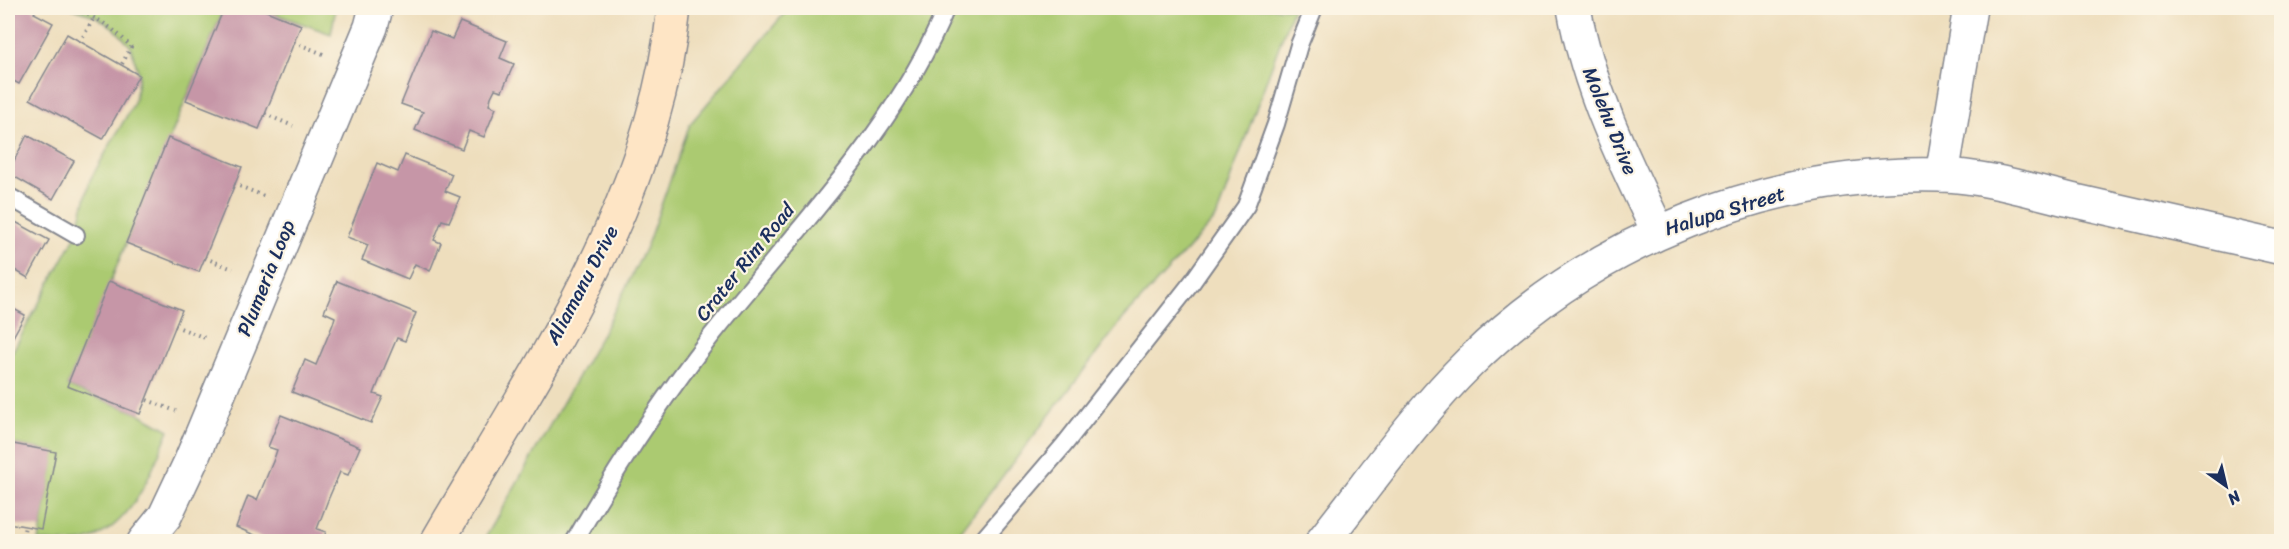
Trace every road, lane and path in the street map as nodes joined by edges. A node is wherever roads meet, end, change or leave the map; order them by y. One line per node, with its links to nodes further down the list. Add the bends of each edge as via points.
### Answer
1 (71, 8): 8 (path)
2 (376, 8): 30 (street, Plumeria Loop, via 190,463 165,516)
3 (678, 8): 31 (street, Aliamanu Drive, via 654,113 631,188 598,261)
4 (946, 8): 32 (lane, Crater Rim Road, via 903,93 660,403)
5 (1314, 8): 33 (lane, via 1246,206 1193,282 1064,445)
6 (1574, 8): 19 (street, Molehu Drive, via 1592,84)
7 (1970, 8): 15 (street)
8 (95, 16): 9 (path); 12 (path, via 114,28 131,47)
9 (80, 42)
10 (294, 42): 11 (path)
11 (323, 54)
12 (122, 64)
13 (265, 114): 14 (path)
14 (293, 126)
15 (1942, 175): 19 (street, Halupa Street, via 1874,178 1766,194); 21 (street, Halupa Street, via 2001,184)
16 (234, 184): 18 (path)
17 (8, 196): 20 (lane)
18 (264, 196)
19 (1658, 231): 34 (street, Halupa Street, via 1558,290 1469,363)
20 (76, 235)
21 (2281, 246)
22 (205, 258): 23 (path)
23 (233, 269)
24 (175, 326): 25 (path)
25 (205, 338)
26 (147, 400): 27 (path)
27 (176, 411)
28 (25, 526): 29 (path)
29 (22, 542)
30 (144, 542)
31 (437, 542)
32 (574, 542)
33 (981, 542)
34 (1322, 542)

